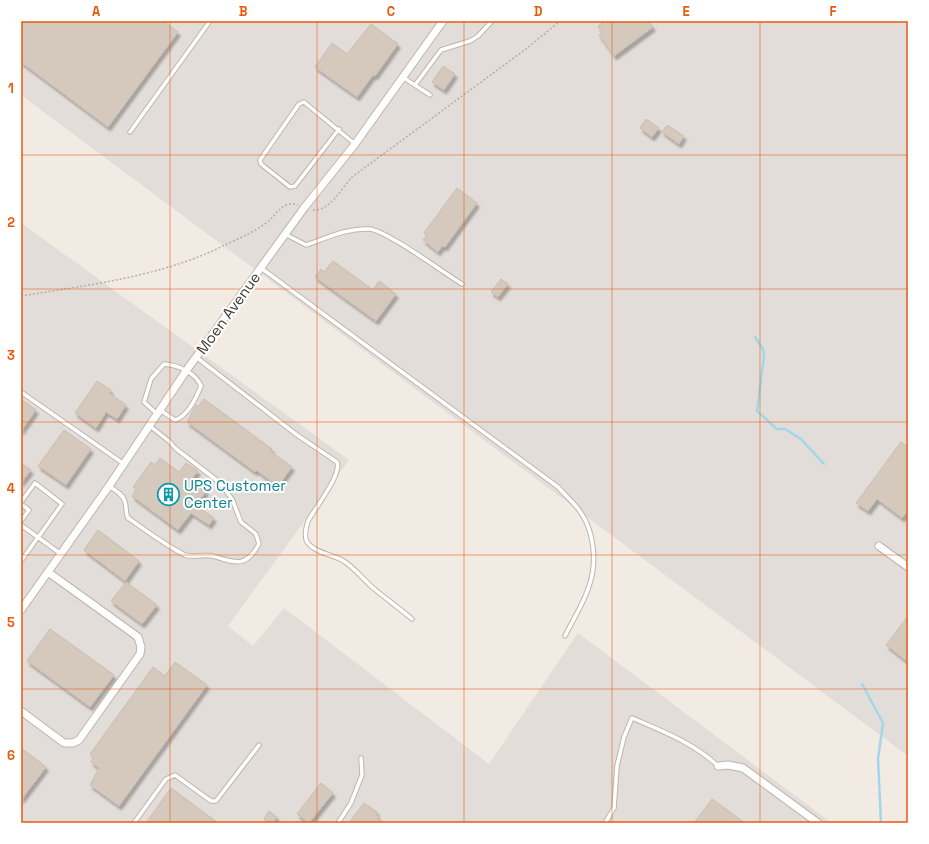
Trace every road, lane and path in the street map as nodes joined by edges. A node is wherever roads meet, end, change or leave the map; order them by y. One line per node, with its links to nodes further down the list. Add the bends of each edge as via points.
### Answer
1 (210, 21): 9 (lane)
2 (443, 21): 5 (street, Moen Avenue)
3 (492, 21): 6 (lane, via 470,41 441,50)
4 (560, 21): 11 (path, via 352,177 329,205 320,210)
5 (404, 78): 6 (lane); 10 (street, Moen Avenue)
6 (416, 85): 7 (lane)
7 (430, 95)
8 (339, 129): 8 (lane, via 304,102 299,104 260,160 261,164 290,187 295,186); 10 (lane)
9 (130, 132)
10 (355, 144): 11 (street, Moen Avenue)
11 (304, 208): 12 (street, Moen Avenue); 15 (path, via 297,204 288,204 278,210 267,223 252,231 208,253 171,266)
12 (285, 234): 13 (street, Moen Avenue); 14 (lane, via 306,245 342,232 371,229 409,249)
13 (260, 268): 16 (street, Moen Avenue); 34 (lane, via 558,487 580,511 590,531 593,568 590,584)
14 (462, 284)
15 (21, 296)
16 (196, 357): 17 (street, Moen Avenue); 33 (lane, via 297,435 337,462 338,471 307,523 308,542 318,550 348,564)
17 (186, 371): 19 (street, Moen Avenue); 19 (lane, via 201,386 185,414 175,420); 19 (lane, via 175,365 164,364 151,379 144,402)
18 (21, 392): 21 (lane)
19 (159, 412): 20 (street, Moen Avenue)
20 (150, 426): 21 (street, Moen Avenue); 22 (lane, via 219,482 232,499 242,522 256,534 259,544 252,556 240,562 211,556 186,555 128,518 125,512 126,502 122,495)
21 (124, 464): 22 (street, Moen Avenue)
22 (109, 486): 28 (street, Moen Avenue)
23 (21, 503): 24 (lane, via 29,510); 26 (lane, via 34,484 62,504)
24 (21, 521)
25 (21, 525): 26 (lane)
26 (38, 538): 28 (lane); 29 (lane)
27 (880, 546): 30 (street)
28 (61, 554): 31 (street, Moen Avenue)
29 (21, 561)
30 (908, 567)
31 (48, 572): 32 (street, Moen Avenue); 35 (street, via 138,637 140,654 79,740 73,744 64,743)
32 (21, 610)
33 (412, 619)
34 (566, 636)
35 (21, 711)
36 (260, 745): 39 (lane, via 216,801 175,775 166,779)
37 (361, 758): 40 (lane, via 362,776)
38 (718, 766): 41 (lane, via 703,752 632,718 617,766 614,808); 42 (street, via 743,768)
39 (134, 823)
40 (338, 823)
41 (605, 823)
42 (818, 823)

